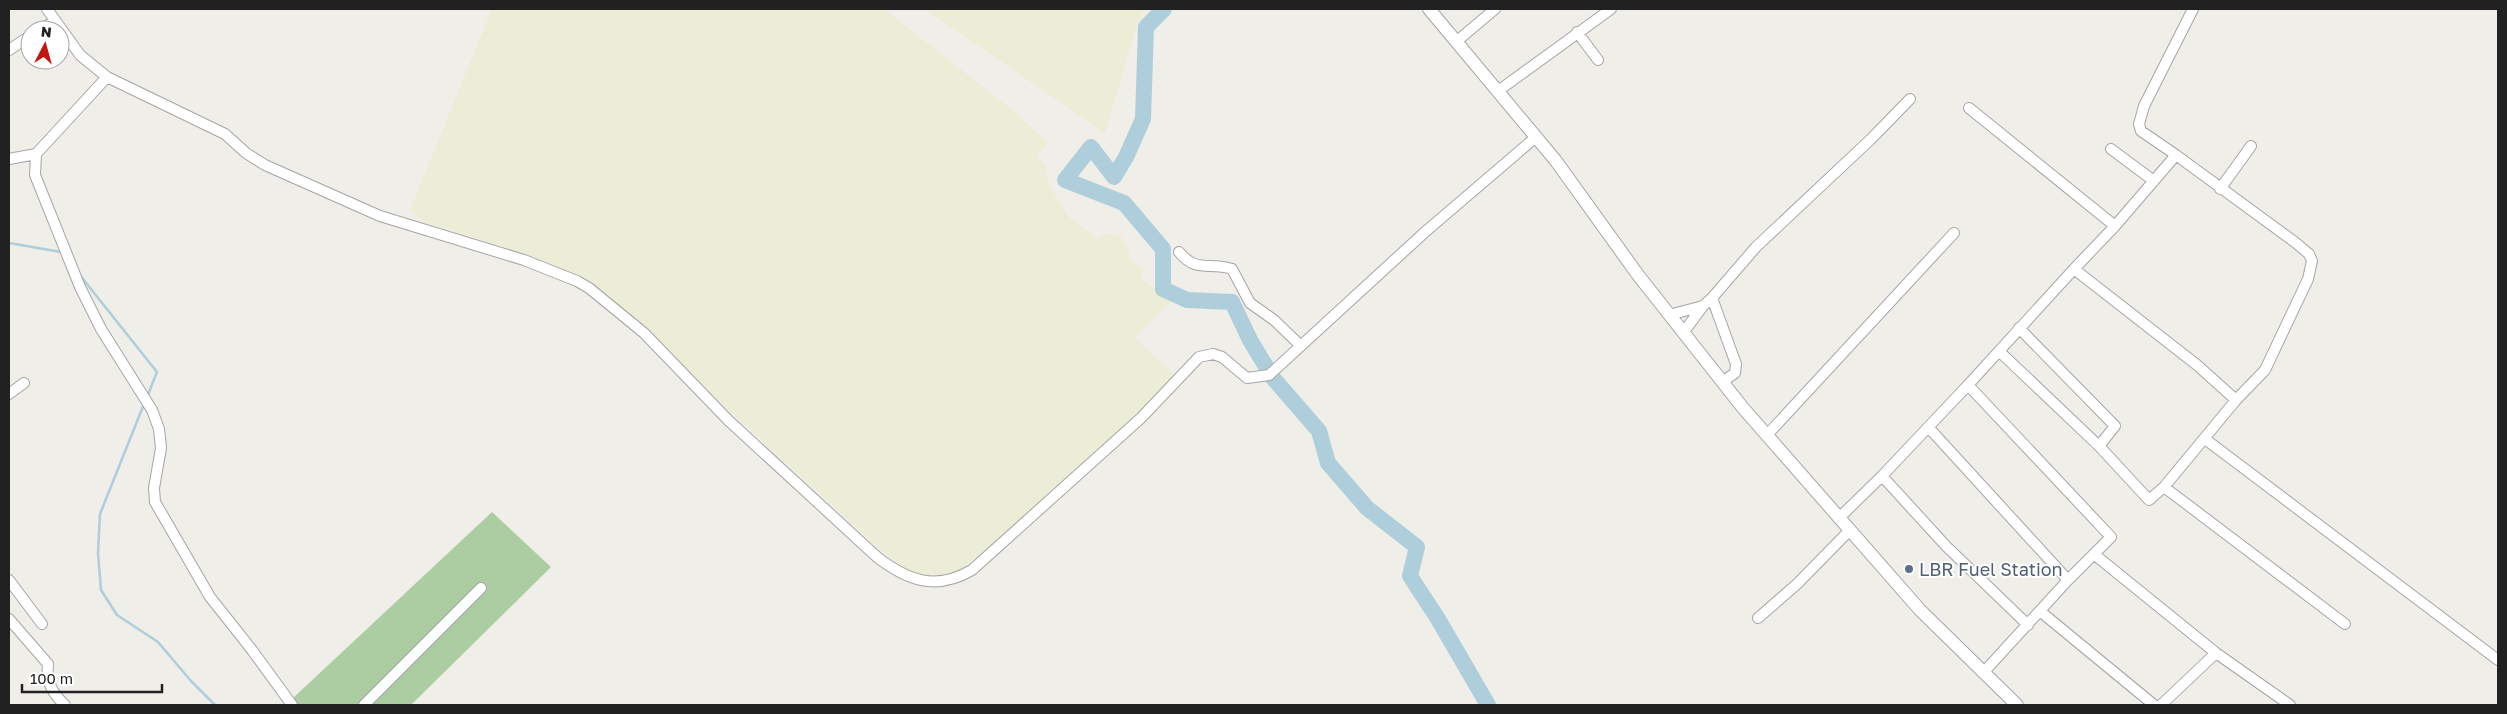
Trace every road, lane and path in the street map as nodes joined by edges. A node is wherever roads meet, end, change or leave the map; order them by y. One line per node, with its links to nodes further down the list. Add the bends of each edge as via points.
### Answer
1 (47, 9): 6 (street)
2 (1429, 9): 9 (street)
3 (1495, 9): 9 (street)
4 (1611, 9): 7 (street)
5 (2193, 9): 21 (street, via 2144,106 2139,124 2141,131)
6 (54, 20)
7 (1577, 32): 12 (street); 14 (street)
8 (70, 41): 13 (street, via 80,55)
9 (1457, 41): 14 (street)
10 (20, 43): 11 (street)
11 (9, 50)
12 (1598, 60)
13 (107, 77): 20 (street); 34 (street, via 225,134 265,165 364,209 524,260 577,281 644,333 728,420 877,557 895,571 914,579 948,581 972,570 1141,418 1199,357 1222,356 1247,378 1269,375)
14 (1498, 91): 17 (street)
15 (1910, 99): 29 (street, via 1756,248)
16 (1969, 108): 25 (street)
17 (1536, 137): 31 (street); 34 (street, via 1432,226)
18 (2250, 146): 24 (street)
19 (2111, 149): 23 (street)
20 (36, 154): 22 (street); 64 (street, via 35,175 80,286 101,329 152,410 160,429 155,502 210,597)
21 (2176, 155): 23 (street); 24 (street)
22 (9, 159)
23 (2154, 181): 25 (street)
24 (2220, 189): 40 (street, via 2296,243 2312,261 2308,279 2265,370)
25 (2115, 226): 28 (street)
26 (1954, 233): 42 (street)
27 (1179, 252): 34 (street, via 1194,265 1232,269 1250,303)
28 (2074, 269): 32 (street); 40 (street, via 2197,365)
29 (1712, 298): 30 (street); 36 (street, via 1736,364 1735,373)
30 (1703, 306): 31 (street); 33 (street)
31 (1669, 315): 33 (street)
32 (2020, 328): 35 (street); 44 (street, via 2115,426)
33 (1683, 334): 36 (street)
34 (1301, 346)
35 (1999, 351): 38 (street); 44 (street)
36 (1722, 382): 42 (street)
37 (24, 383): 39 (street)
38 (1968, 385): 41 (street); 49 (street, via 2111,537)
39 (9, 394)
40 (2236, 400): 43 (street)
41 (1929, 428): 45 (street); 51 (street)
42 (1767, 435): 47 (street)
43 (2205, 439): 46 (street); 60 (street)
44 (2099, 446): 46 (street, via 2149,500)
45 (1882, 476): 47 (street); 58 (street, via 1946,546)
46 (2164, 487): 57 (street)
47 (1839, 518): 48 (street)
48 (1850, 530): 54 (street); 61 (street, via 1920,610)
49 (2095, 555): 51 (street); 59 (street)
50 (9, 580): 56 (street)
51 (2068, 580): 53 (street)
52 (481, 588): 65 (street)
53 (2041, 612): 58 (street); 67 (street)
54 (1758, 618)
55 (9, 619): 63 (street, via 48,664 47,679 52,692)
56 (42, 624)
57 (2345, 624)
58 (2028, 625): 61 (street)
59 (2216, 652): 62 (street); 68 (street)
60 (2498, 660)
61 (1983, 673): 66 (street)
62 (2164, 704)
63 (65, 705)
64 (292, 705)
65 (364, 705)
66 (2017, 705)
67 (2154, 705)
68 (2290, 705)

